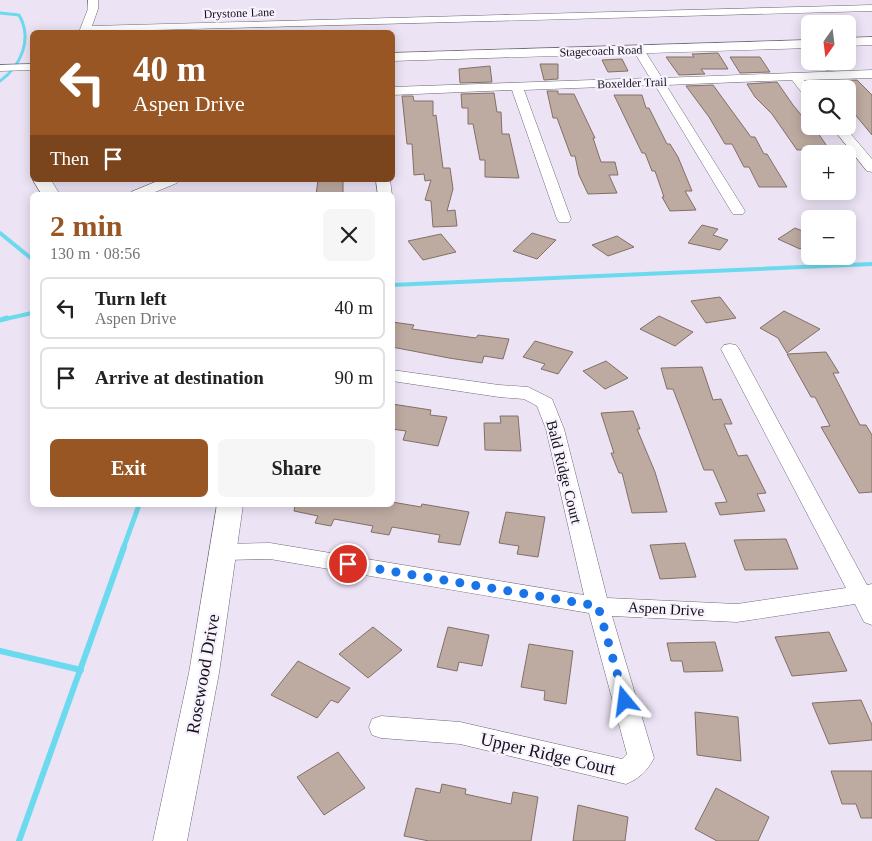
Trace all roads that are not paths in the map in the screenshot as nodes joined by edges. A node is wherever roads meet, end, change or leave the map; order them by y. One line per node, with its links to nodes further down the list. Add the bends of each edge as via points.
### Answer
1 (93, 0): 3 (street)
2 (872, 8): 4 (street, Drystone Lane, via 614,11)
3 (85, 30)
4 (111, 30)
5 (872, 41): 6 (main road)
6 (856, 42)
7 (801, 44): 8 (main road, Stagecoach Road)
8 (639, 50): 9 (main road, Stagecoach Road); 14 (street)
9 (395, 57)
10 (30, 67): 11 (street)
11 (0, 68)
12 (872, 74): 13 (street, Boxelder Trail)
13 (795, 77): 14 (street, Boxelder Trail); 15 (street)
14 (657, 82): 16 (street, Boxelder Trail); 22 (street)
15 (801, 84)
16 (517, 87): 17 (street, Boxelder Trail); 23 (street)
17 (395, 91)
18 (844, 135): 19 (street)
19 (872, 168)
20 (167, 182): 21 (street)
21 (143, 192)
22 (738, 211)
23 (564, 219)
24 (730, 349): 28 (street)
25 (395, 375): 29 (street, Bald Ridge Court, via 528,393 544,403 555,429)
26 (230, 507): 27 (main road, Rosewood Drive)
27 (224, 552): 29 (street, Aspen Drive, via 270,551); 32 (main road, Rosewood Drive, via 204,673)
28 (867, 594): 29 (street, Aspen Drive, via 737,613); 30 (street)
29 (598, 606): 31 (street, Upper Ridge Court, via 641,758 626,772 460,733)
30 (872, 616)
31 (381, 728)
32 (170, 841)

